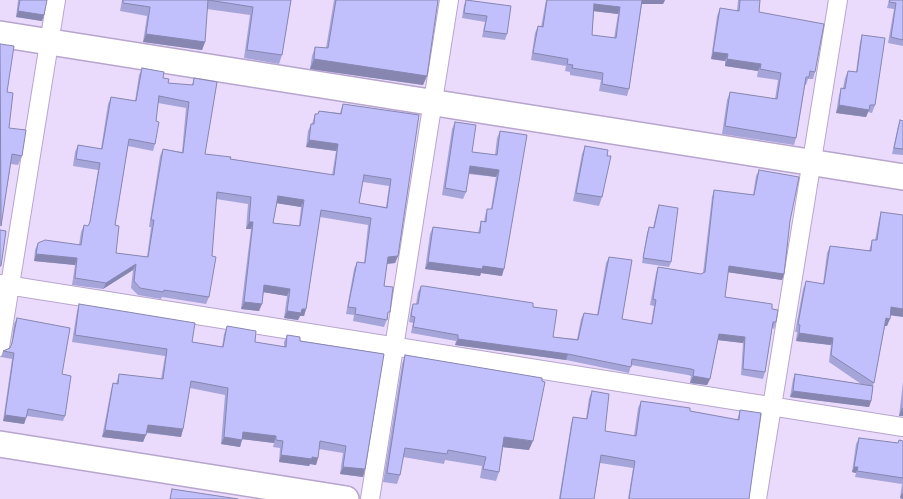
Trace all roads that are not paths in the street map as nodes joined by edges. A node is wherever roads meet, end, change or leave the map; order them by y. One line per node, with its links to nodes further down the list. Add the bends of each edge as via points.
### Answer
1 (56, 0): 5 (street)
2 (449, 0): 6 (street)
3 (838, 0): 7 (street)
4 (0, 34): 5 (street)
5 (49, 42): 6 (street); 9 (street)
6 (434, 103): 7 (street); 10 (street)
7 (812, 162): 8 (street); 12 (street)
8 (903, 177)
9 (5, 285): 10 (street); 11 (street)
10 (395, 346): 12 (street); 16 (street)
11 (0, 347)
12 (772, 406): 13 (street); 17 (street)
13 (903, 426)
14 (0, 444): 15 (street)
15 (346, 499)
16 (370, 499)
17 (757, 499)

